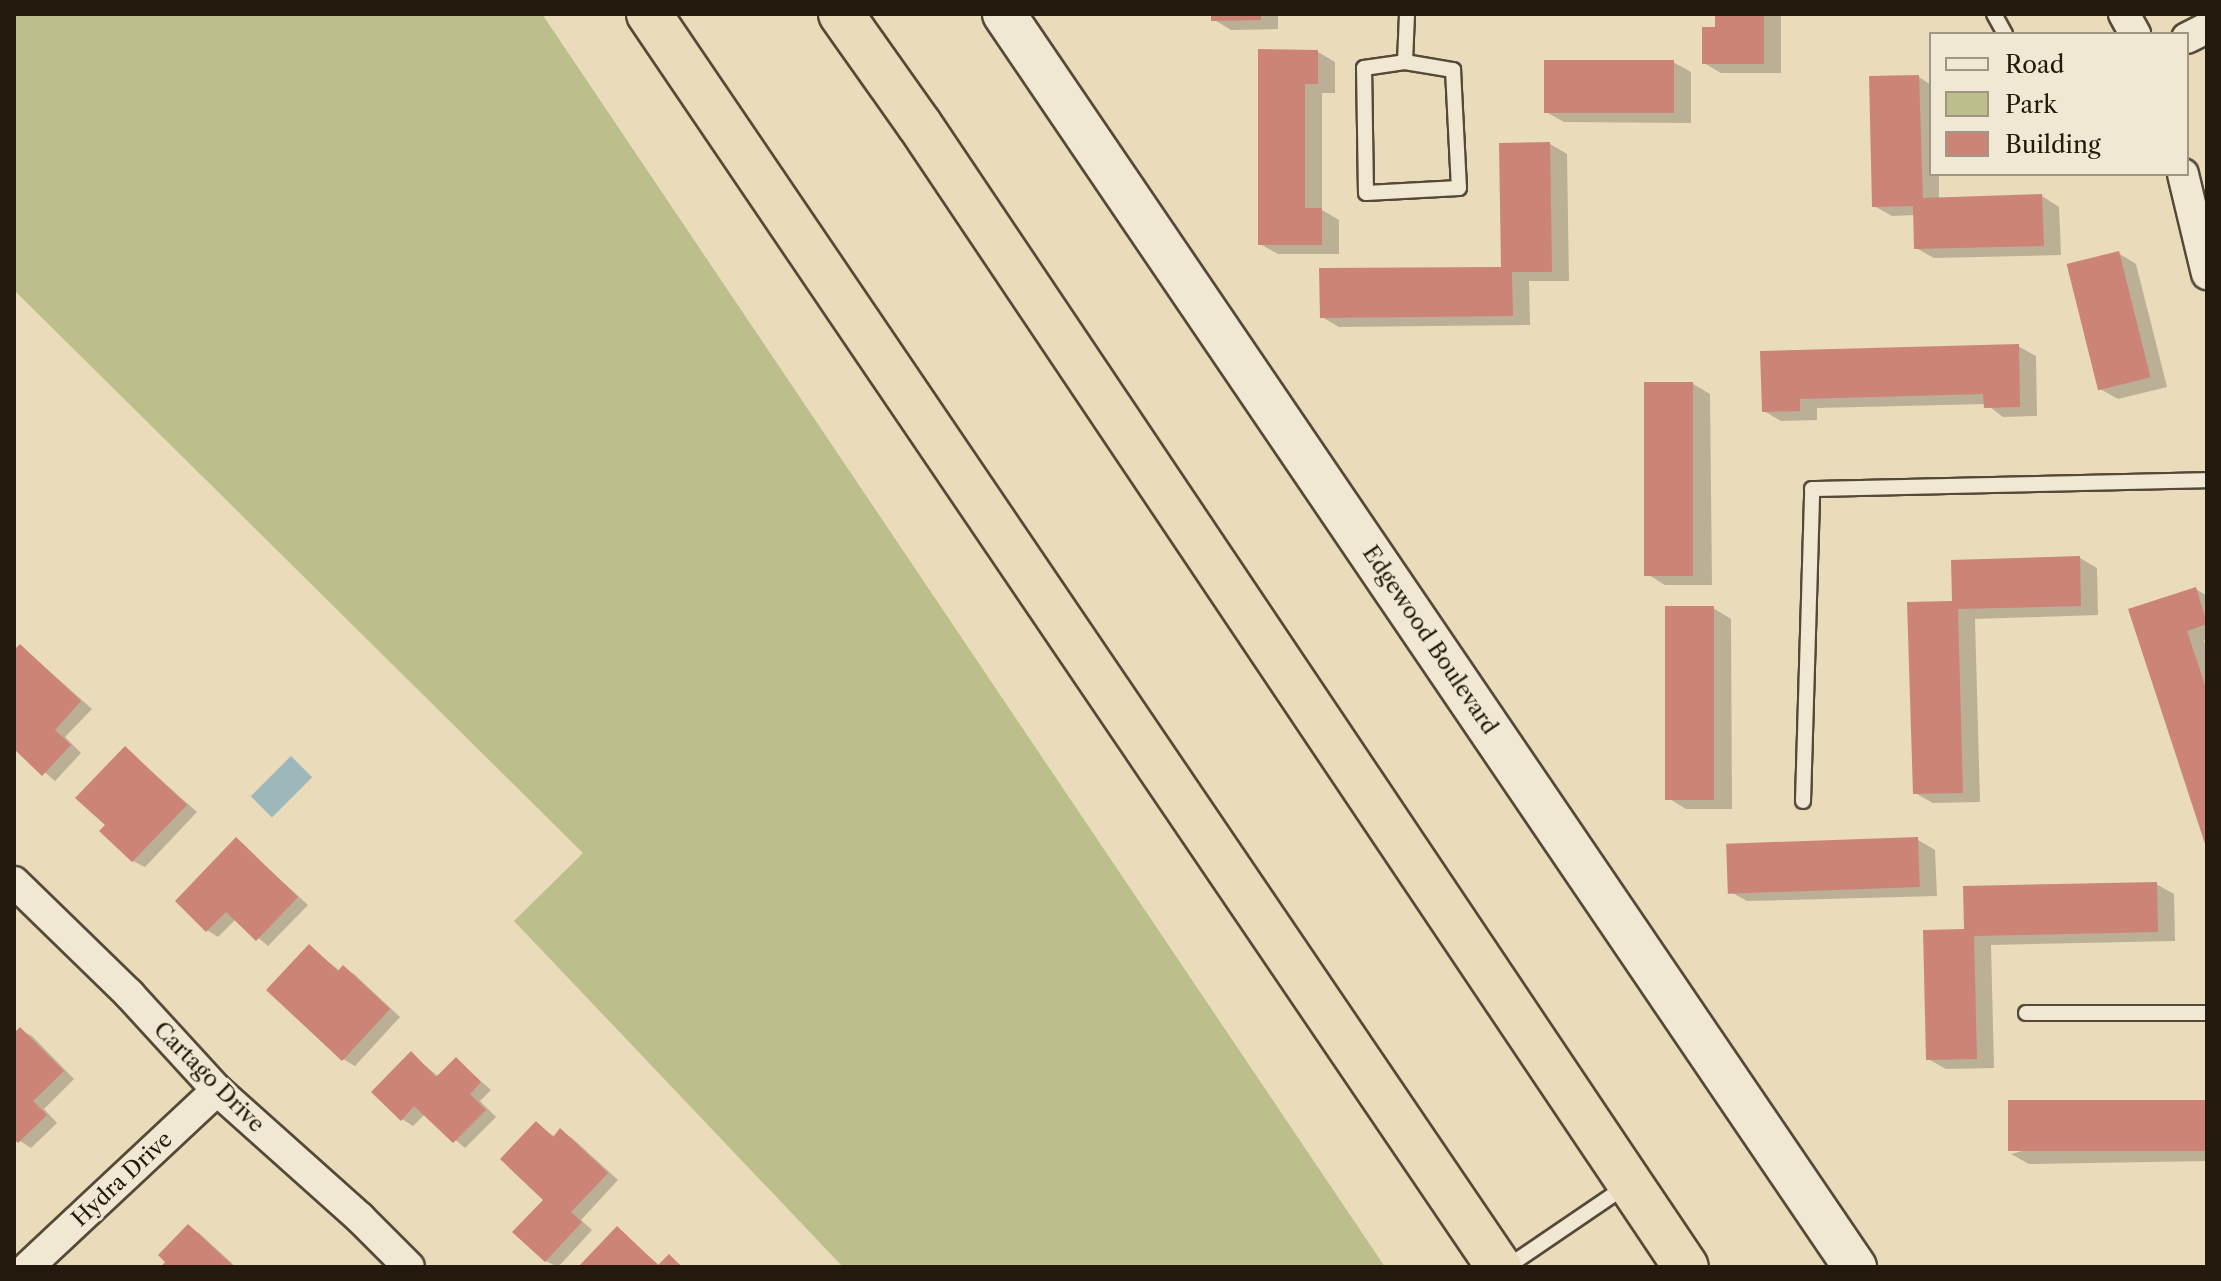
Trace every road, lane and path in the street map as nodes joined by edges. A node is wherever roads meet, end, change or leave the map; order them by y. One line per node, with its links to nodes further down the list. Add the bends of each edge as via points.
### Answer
1 (649, 14): 23 (highway)
2 (841, 14): 20 (highway)
3 (1004, 14): 26 (street, Edgewood Boulevard)
4 (1407, 14): 11 (lane)
5 (1994, 14): 8 (lane)
6 (2124, 14): 9 (street)
7 (2207, 28): 10 (street)
8 (2004, 32)
9 (2134, 32)
10 (2189, 37)
11 (1405, 62): 11 (lane, via 1364,68 1366,193 1459,188 1453,70)
12 (2183, 176): 13 (street)
13 (2207, 274)
14 (2207, 480): 15 (lane, via 1812,489)
15 (1803, 801)
16 (14, 882): 19 (street, Cartago Drive, via 129,994)
17 (2026, 1013): 18 (lane)
18 (2207, 1013)
19 (217, 1090): 21 (street, Hydra Drive); 22 (street, Cartago Drive)
20 (1628, 1184): 24 (lane); 25 (highway)
21 (28, 1267)
22 (409, 1267)
23 (1499, 1267)
24 (1507, 1267)
25 (1686, 1267)
26 (1855, 1267)

